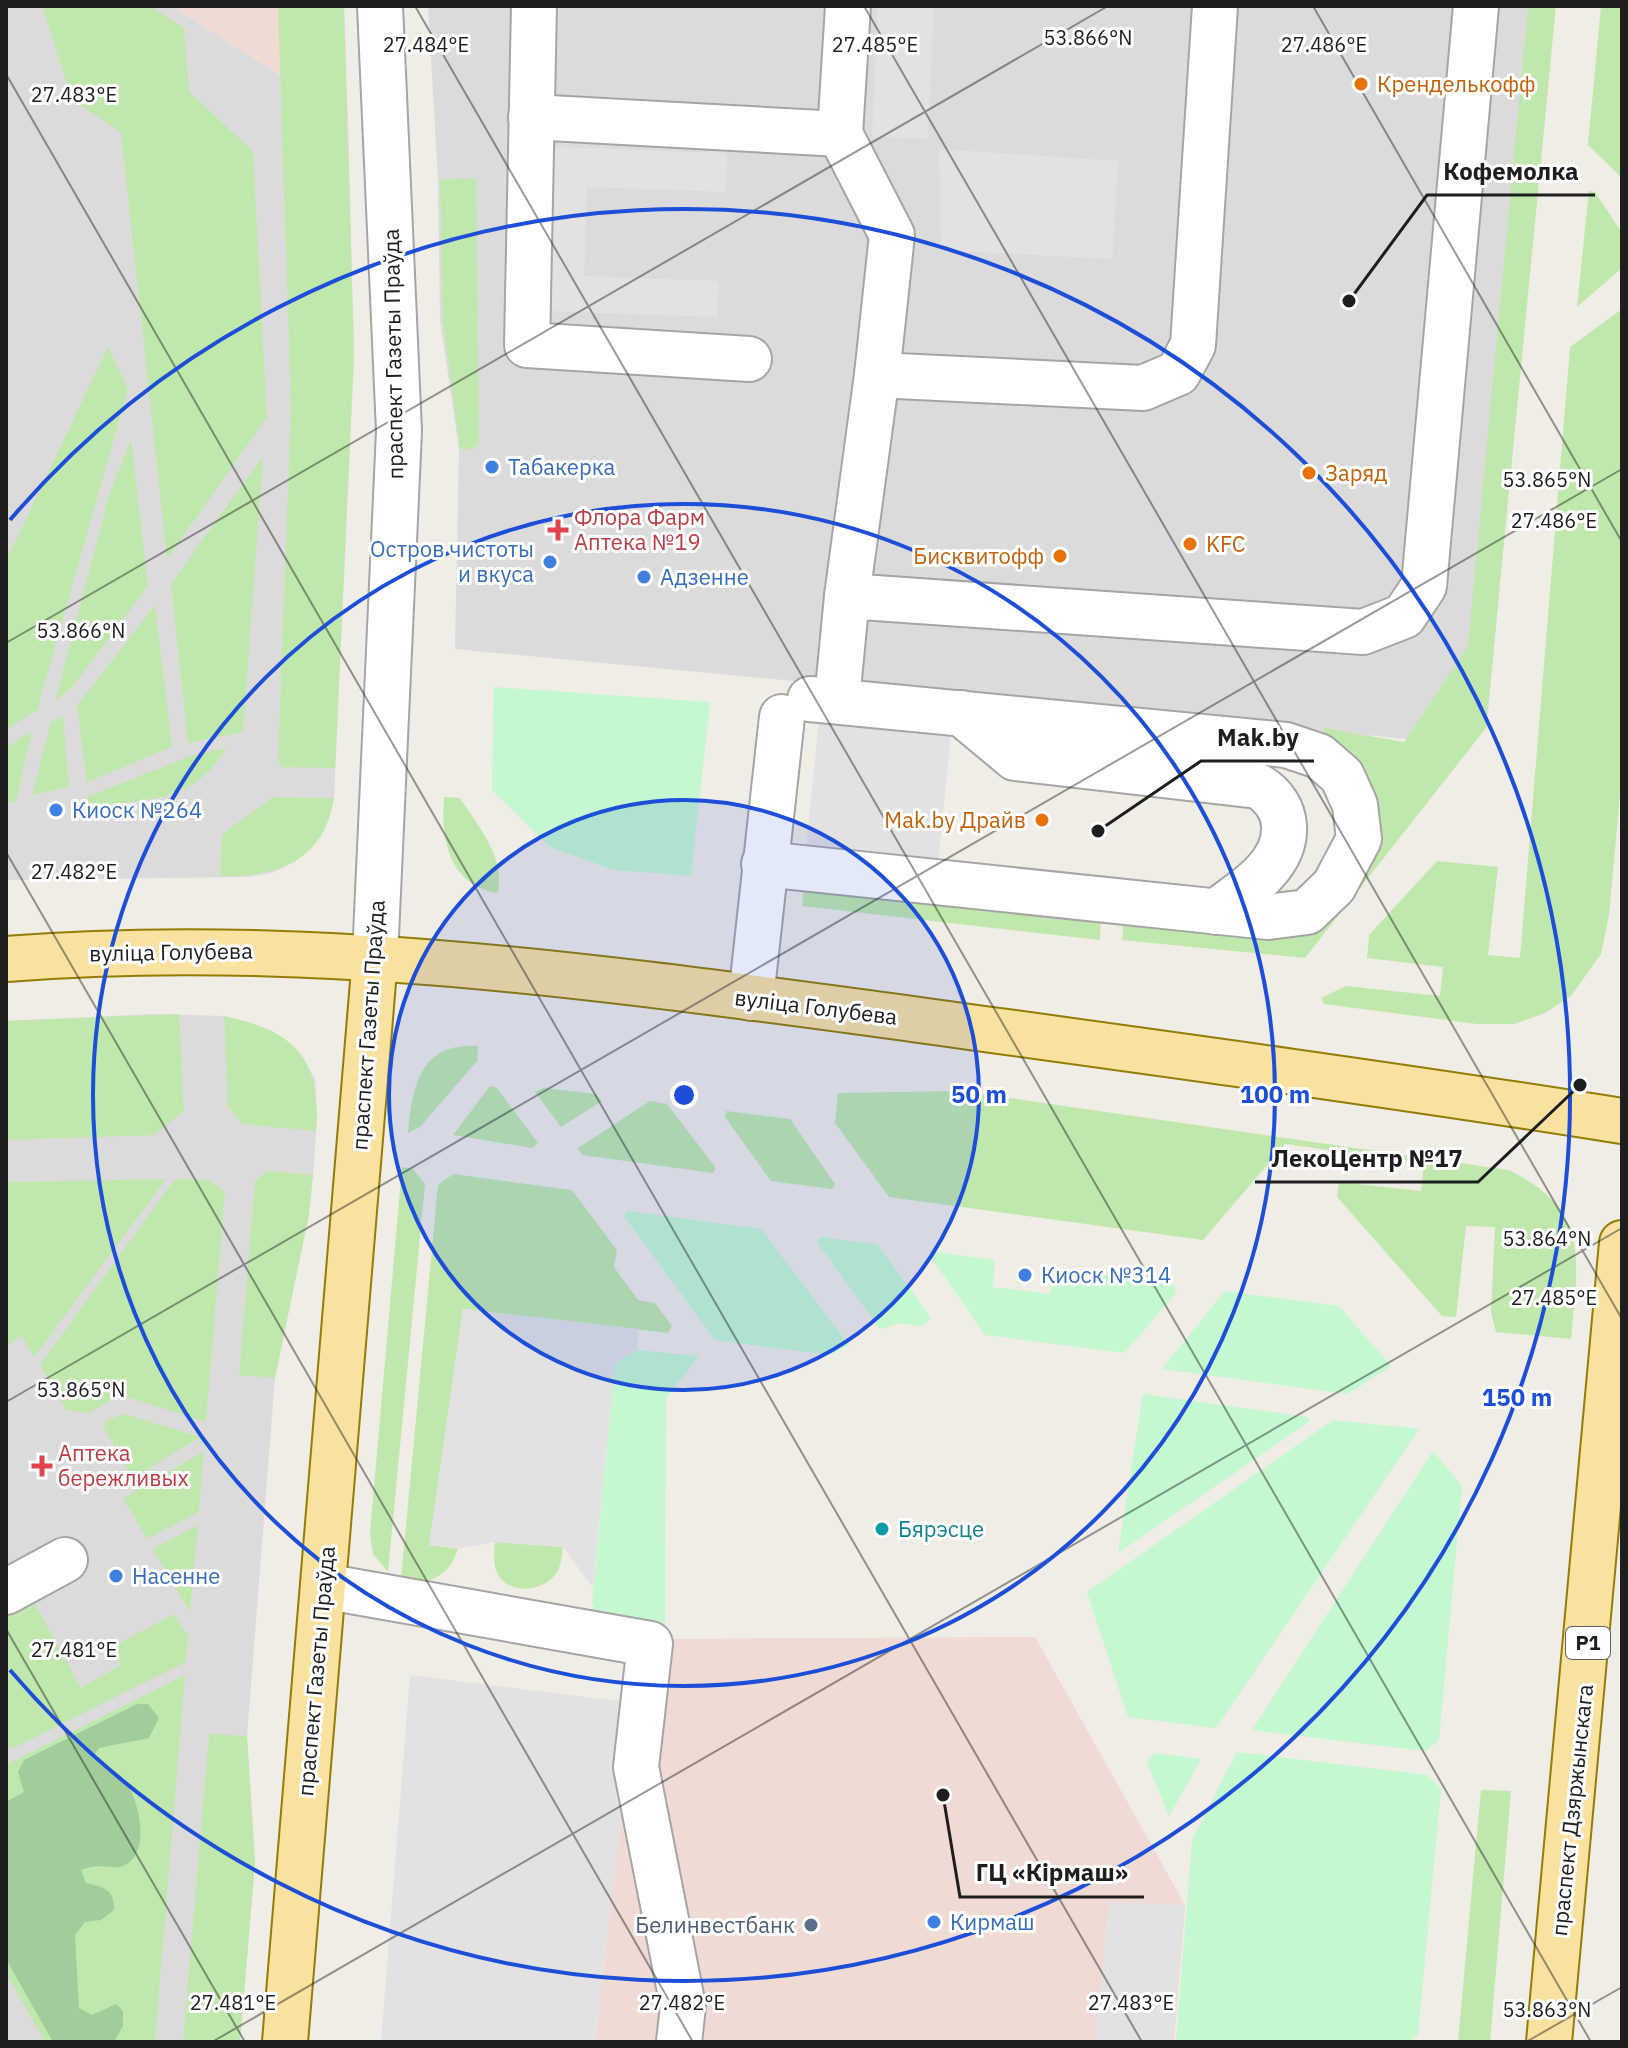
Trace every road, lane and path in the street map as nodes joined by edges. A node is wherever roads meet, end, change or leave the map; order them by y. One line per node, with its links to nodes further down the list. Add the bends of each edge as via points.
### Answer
1 (380, 6): 15 (street, праспект Газеты Праўда, via 399,431)
2 (534, 6): 6 (street)
3 (848, 6): 7 (street)
4 (1215, 6): 9 (street, via 1193,345 1178,373 1143,388)
5 (1476, 6): 10 (street, via 1424,586 1404,616 1363,632)
6 (531, 117): 7 (street); 8 (street, via 527,345)
7 (840, 134): 9 (street, via 892,235)
8 (749, 359)
9 (877, 375): 10 (street)
10 (847, 596): 11 (street)
11 (809, 705): 12 (street); 13 (street)
12 (961, 713): 14 (street, via 1015,758 1258,786 1276,797 1284,815 1277,853 1266,871); 14 (street, via 1286,745 1319,756 1342,776 1355,805 1359,839 1334,886 1307,912 1268,917)
13 (764, 864): 14 (street); 17 (street)
14 (1216, 912)
15 (375, 958): 16 (main road, вуліца Голубева, via 188,950); 17 (main road, вуліца Голубева); 21 (main road, праспект Газеты Праўда)
16 (6, 959)
17 (751, 998): 18 (main road, вуліца Голубева, via 1339,1076)
18 (1622, 1121)
19 (1622, 1243): 25 (main road, праспект Дзяржынскага / Р1)
20 (65, 1560): 22 (street)
21 (323, 1586): 23 (main road, праспект Газеты Праўда); 24 (street, via 650,1644 636,1767 683,2006)
22 (6, 1592)
23 (285, 2042)
24 (679, 2042)
25 (1549, 2042)

